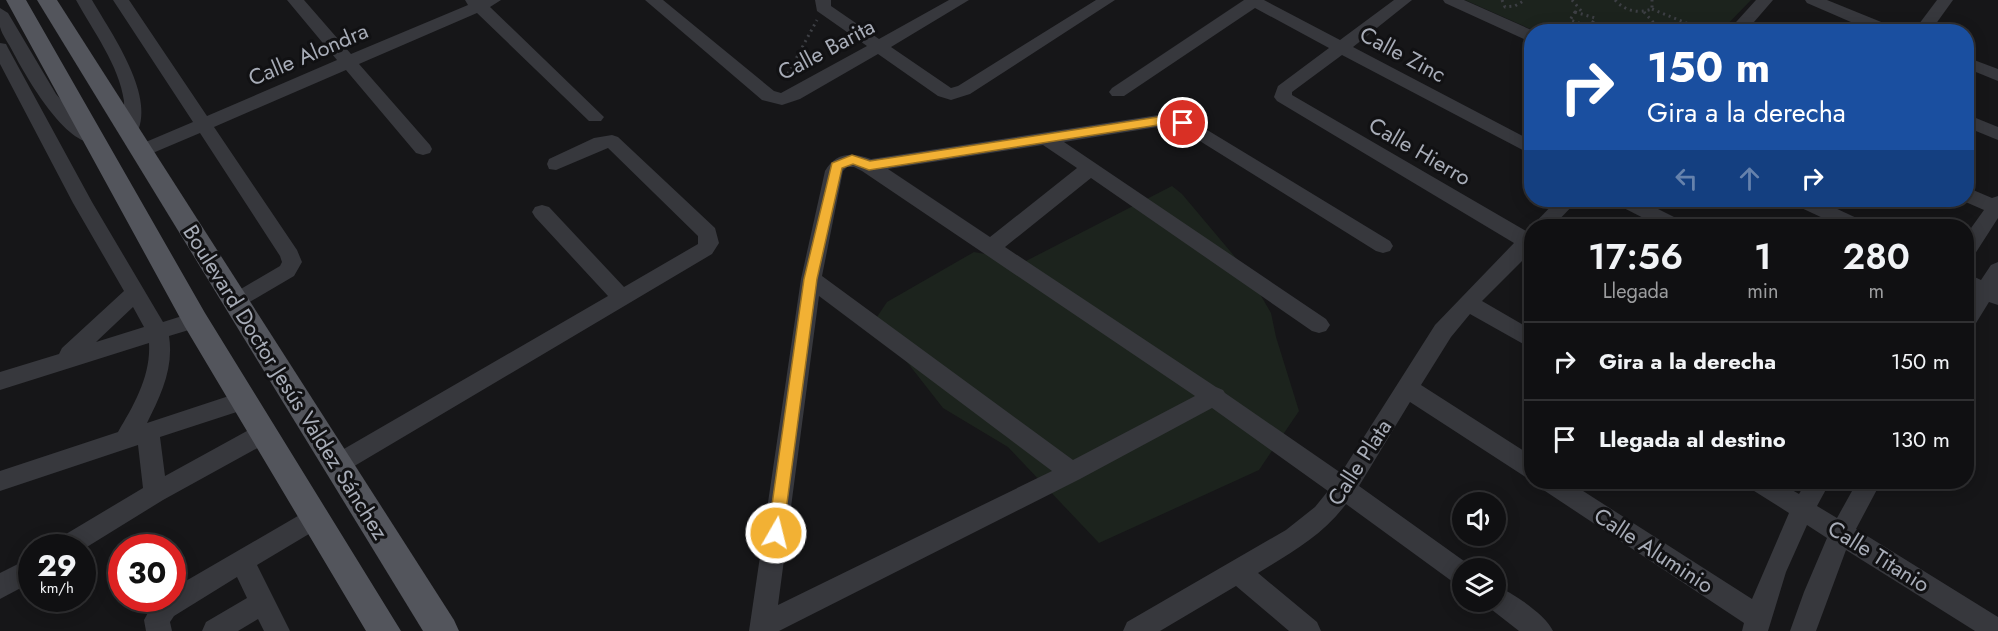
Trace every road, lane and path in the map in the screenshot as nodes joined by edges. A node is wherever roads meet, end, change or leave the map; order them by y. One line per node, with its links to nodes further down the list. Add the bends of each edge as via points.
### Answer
1 (16, 0): 46 (main road, Boulevard Doctor Jesús Valdez Sánchez)
2 (47, 0): 48 (main road, Boulevard Doctor Jesús Valdez Sánchez)
3 (84, 0): 48 (street, via 127,78)
4 (121, 0): 44 (street)
5 (295, 0): 37 (street)
6 (653, 0): 41 (street)
7 (961, 0): 34 (street, Calle Barita)
8 (1107, 0): 34 (street, via 964,90 951,93)
9 (1404, 0): 36 (street)
10 (1451, 0): 33 (street)
11 (1502, 0): 12 (path, via 1505,7)
12 (1525, 0)
13 (1572, 0): 25 (path)
14 (1615, 0): 23 (path, via 1624,8)
15 (1652, 0): 22 (path)
16 (1765, 0): 30 (street)
17 (1813, 0): 31 (street)
18 (1944, 0): 32 (street)
19 (1254, 1): 36 (street, Calle Zinc); 40 (street)
20 (482, 2): 37 (street, Calle Alondra); 42 (street)
21 (823, 4): 34 (street); 41 (path)
22 (1652, 9): 23 (path); 29 (path)
23 (1643, 12): 28 (path)
24 (0, 13): 46 (street, Boulevard Doctor Jesús Valdez Sánchez, via 56,108)
25 (1584, 15): 26 (path, via 1575,12 1570,20); 27 (path, via 1595,18)
26 (1581, 24)
27 (1592, 24)
28 (1654, 24)
29 (1689, 24)
30 (1742, 24)
31 (1871, 24)
32 (1927, 24)
33 (1524, 32)
34 (878, 47): 41 (street, Calle Barita, via 794,95)
35 (0, 48): 71 (street)
36 (1341, 48): 49 (street, Calle Zinc); 63 (street, Calle Hierro, via 1284,90 1285,100)
37 (349, 62): 44 (street, Calle Alondra); 50 (street)
38 (1974, 65): 39 (street)
39 (1998, 75)
40 (1118, 92)
41 (775, 99)
42 (595, 117)
43 (1974, 124): 45 (street)
44 (205, 125): 48 (street, Calle Alondra); 74 (street, via 292,262 280,277)
45 (1998, 134)
46 (92, 138): 77 (main road, Boulevard Doctor Jesús Valdez Sánchez)
47 (1046, 138): 52 (street); 53 (street); 65 (street, via 1158,121 1183,123)
48 (135, 142): 74 (main road, Boulevard Doctor Jesús Valdez Sánchez)
49 (1524, 146)
50 (423, 149)
51 (556, 164): 73 (street, via 600,142 612,141 708,232 710,243 705,249)
52 (869, 166): 67 (street); 69 (street, via 852,160 837,166)
53 (1089, 168): 67 (street); 78 (street)
54 (1974, 197): 55 (street)
55 (1997, 206): 64 (street)
56 (1561, 207): 60 (street, Calle Plata)
57 (1639, 207): 61 (street)
58 (1817, 207): 62 (street)
59 (542, 212): 73 (street)
60 (1550, 219)
61 (1662, 219)
62 (1841, 219)
63 (1524, 232)
64 (1974, 240)
65 (1383, 246)
66 (1524, 246): 75 (street, Calle Plata)
67 (991, 247): 84 (street)
68 (1998, 270): 72 (street)
69 (811, 279): 91 (street); 111 (street)
70 (1974, 286): 72 (street)
71 (135, 294): 79 (street); 81 (street)
72 (1992, 294): 76 (street)
73 (622, 298): 89 (street)
74 (236, 302): 89 (main road, Boulevard Doctor Jesús Valdez Sánchez)
75 (1468, 302): 80 (street); 83 (street, Calle Plata, via 1429,351)
76 (1974, 313)
77 (195, 320): 79 (street); 85 (main road, Boulevard Doctor Jesús Valdez Sánchez)
78 (1319, 325)
79 (158, 332): 81 (street); 88 (street, via 160,353 154,382)
80 (1524, 336)
81 (62, 361): 82 (street)
82 (0, 381)
83 (1407, 388): 90 (street); 93 (street, Calle Plata)
84 (1215, 396): 91 (street); 93 (street)
85 (244, 400): 86 (street); 87 (main road, Boulevard Doctor Jesús Valdez Sánchez)
86 (148, 432): 88 (street); 98 (street)
87 (264, 433): 98 (street); 100 (main road, Boulevard Doctor Jesús Valdez Sánchez)
88 (126, 439): 92 (street)
89 (338, 464): 116 (main road, Boulevard Doctor Jesús Valdez Sánchez)
90 (1524, 464)
91 (1072, 472): 111 (street)
92 (0, 481)
93 (1345, 487): 104 (street); 105 (street, Calle Plata, via 1312,526)
94 (1560, 489): 110 (street, Calle Aluminio)
95 (1771, 489): 99 (street, Calle Titanio)
96 (1814, 489): 99 (street)
97 (1865, 489): 101 (street)
98 (155, 494): 102 (street)
99 (1803, 508): 101 (street, Calle Titanio); 110 (street, via 1784,545)
100 (315, 517): 103 (street); 115 (main road, Boulevard Doctor Jesús Valdez Sánchez)
101 (1841, 532): 120 (street); 121 (street, Calle Titanio)
102 (88, 534)
103 (243, 561): 108 (street); 112 (street, via 165,607 157,620)
104 (1452, 567)
105 (1238, 573): 117 (street, Calle Plata); 118 (street)
106 (18, 576): 107 (street)
107 (0, 587)
108 (263, 602): 113 (street); 114 (street)
109 (1506, 606): 119 (street)
110 (1757, 625)
111 (762, 628)
112 (159, 631)
113 (215, 631)
114 (277, 631)
115 (384, 631)
116 (442, 631)
117 (1136, 631)
118 (1308, 631)
119 (1540, 631)
120 (1803, 631)
121 (1998, 631)

